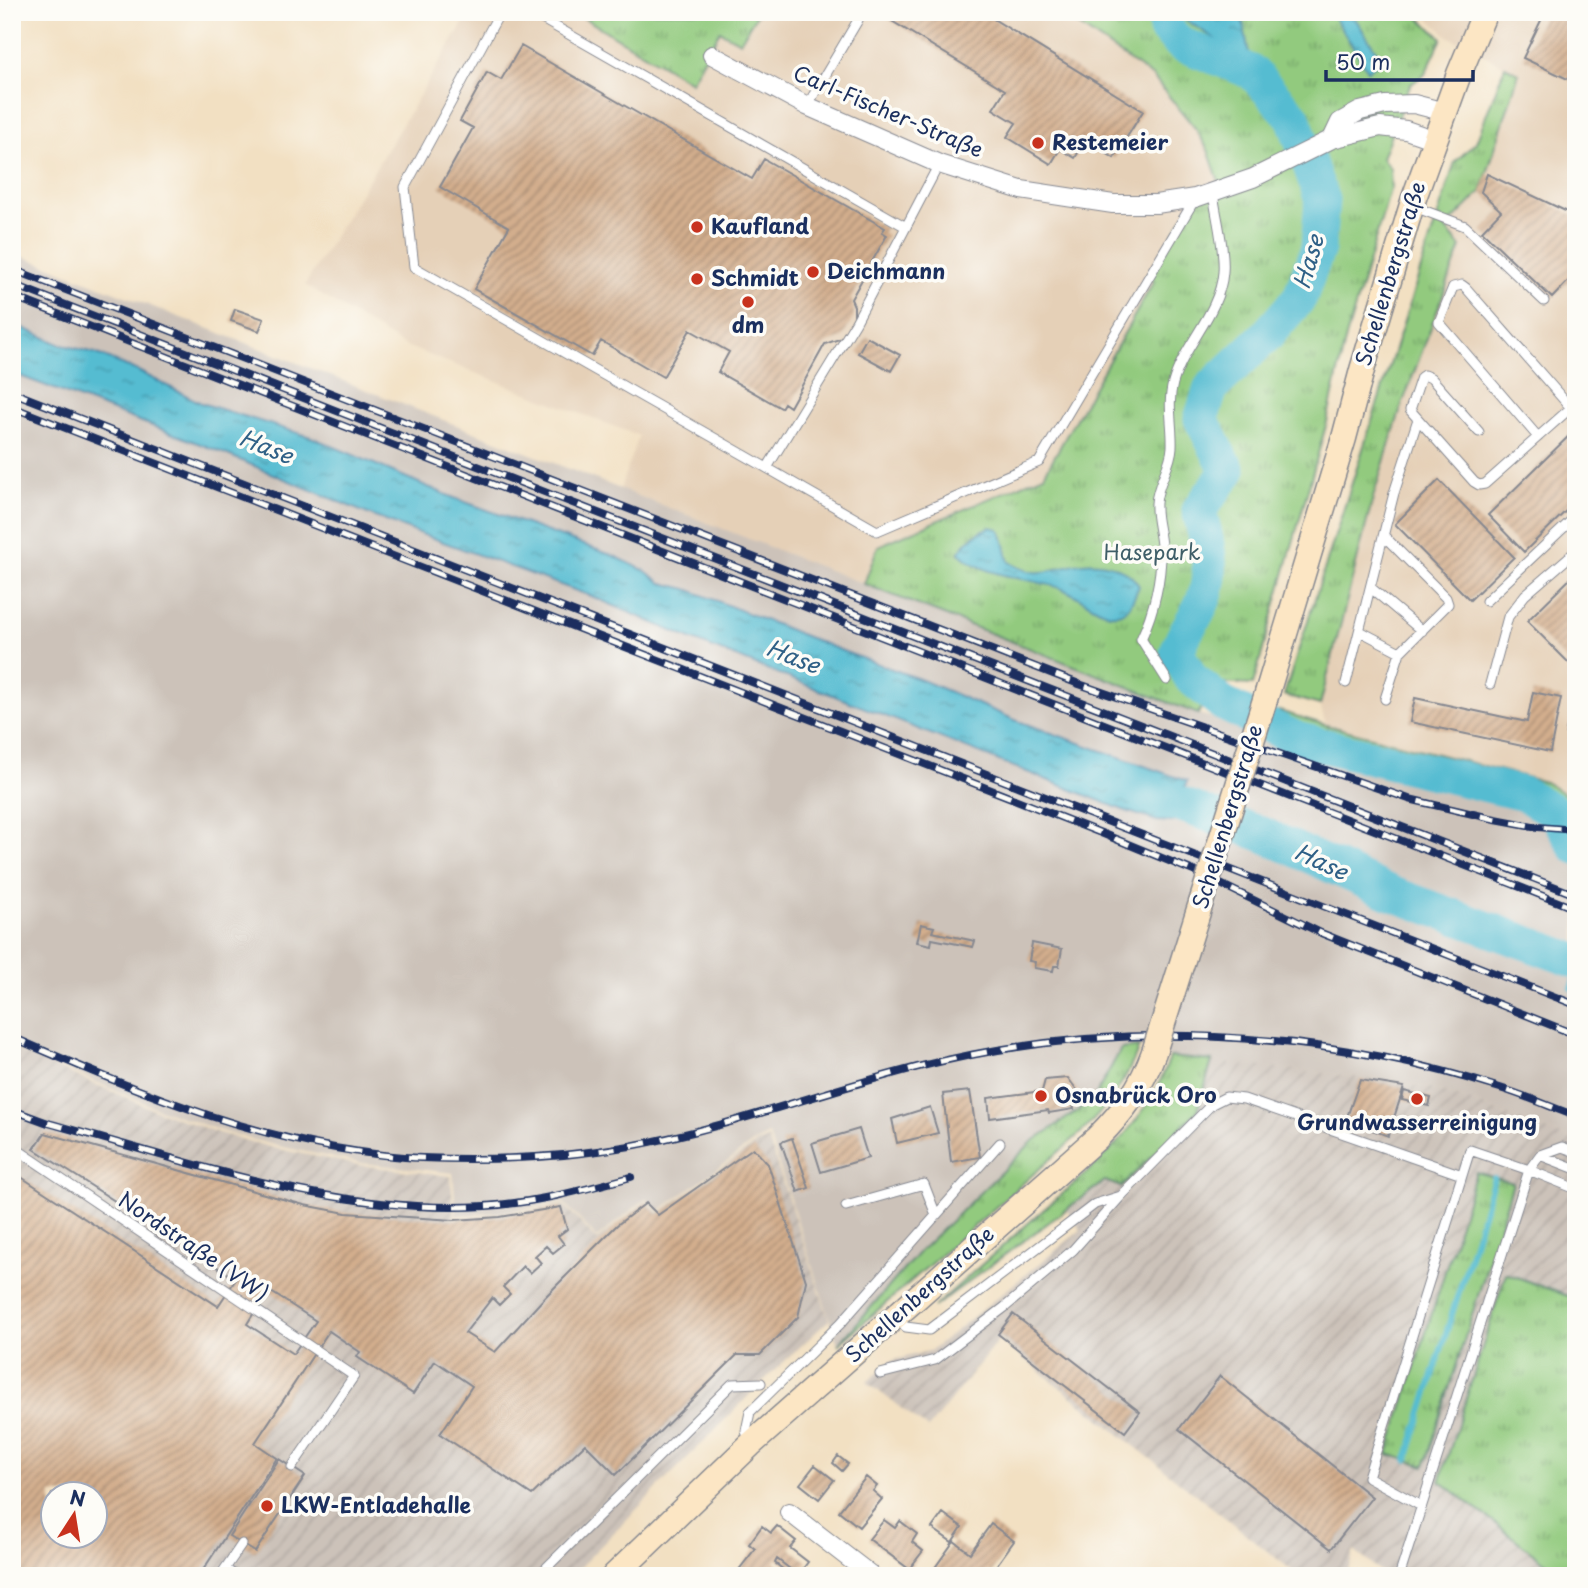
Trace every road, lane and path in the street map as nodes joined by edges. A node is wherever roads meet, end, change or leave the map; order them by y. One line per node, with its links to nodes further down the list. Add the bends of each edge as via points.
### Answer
1 (500, 12): 19 (lane, via 405,187 414,267)
2 (530, 12): 13 (lane)
3 (1485, 12): 7 (street, Schellenbergstraße)
4 (858, 20): 6 (lane)
5 (712, 55): 6 (street, Carl-Fischer-Straße)
6 (807, 106): 10 (street, Carl-Fischer-Straße)
7 (1445, 113): 8 (street, Carl-Fischer-Straße, via 1414,104 1385,105 1340,122); 9 (street, Schellenbergstraße)
8 (1332, 139): 9 (street, Carl-Fischer-Straße, via 1388,127); 11 (street, Carl-Fischer-Straße)
9 (1435, 139): 12 (street, Schellenbergstraße)
10 (939, 164): 11 (street, Carl-Fischer-Straße, via 1021,190 1113,204 1156,204); 13 (lane)
11 (1204, 195): 19 (lane, via 1147,277 1039,462 877,531); 28 (lane, via 1223,270 1219,294 1173,382 1172,446 1156,502 1161,545 1157,590 1141,639)
12 (1411, 206): 14 (lane, via 1465,226); 45 (street, Schellenbergstraße, bridge, via 1268,690 1154,1052 1138,1087 1122,1113 1097,1138)
13 (906, 227): 19 (lane, via 856,322)
14 (1544, 301)
15 (1574, 406): 18 (lane); 18 (lane, via 1466,288 1453,287 1439,322)
16 (1418, 419): 17 (lane, via 1410,408 1424,375 1432,378); 18 (lane, via 1479,485); 21 (lane)
17 (1479, 432)
18 (1538, 438)
19 (767, 468)
20 (1576, 516): 24 (lane)
21 (1384, 536): 23 (lane); 26 (lane, via 1447,600 1447,607)
22 (1576, 551): 30 (lane, via 1525,595 1508,617)
23 (1371, 588): 25 (lane); 26 (lane)
24 (1486, 601)
25 (1360, 631): 27 (lane); 29 (lane)
26 (1422, 631): 27 (lane)
27 (1400, 652): 31 (lane)
28 (1167, 680)
29 (1346, 683)
30 (1490, 684)
31 (1385, 699)
32 (1576, 704): 33 (lane, via 1570,733)
33 (1576, 738)
34 (1000, 1143): 44 (lane)
35 (12, 1146): 49 (lane, Nordstraße (VW), via 354,1376)
36 (1576, 1152): 37 (lane, via 1562,1147)
37 (1541, 1155): 38 (lane); 39 (lane)
38 (1576, 1169)
39 (1529, 1170): 40 (lane, via 1469,1150); 41 (lane); 50 (lane)
40 (1462, 1175): 42 (lane, via 1226,1097 1212,1104); 50 (lane, via 1368,1476)
41 (1576, 1189)
42 (1121, 1196): 45 (lane, via 1096,1204 929,1331); 46 (lane, via 1073,1250 935,1360)
43 (846, 1206): 44 (lane, via 924,1184)
44 (936, 1215): 48 (lane, via 841,1323 750,1412 746,1431)
45 (894, 1318): 48 (street, Schellenbergstraße)
46 (880, 1374)
47 (761, 1383): 56 (lane, via 732,1384)
48 (750, 1446): 57 (street, Schellenbergstraße)
49 (292, 1468)
50 (1421, 1506): 54 (lane)
51 (789, 1512): 58 (street)
52 (242, 1544): 53 (lane)
53 (222, 1572): 55 (lane)
54 (1400, 1575)
55 (236, 1576)
56 (538, 1576)
57 (614, 1576)
58 (872, 1576)

